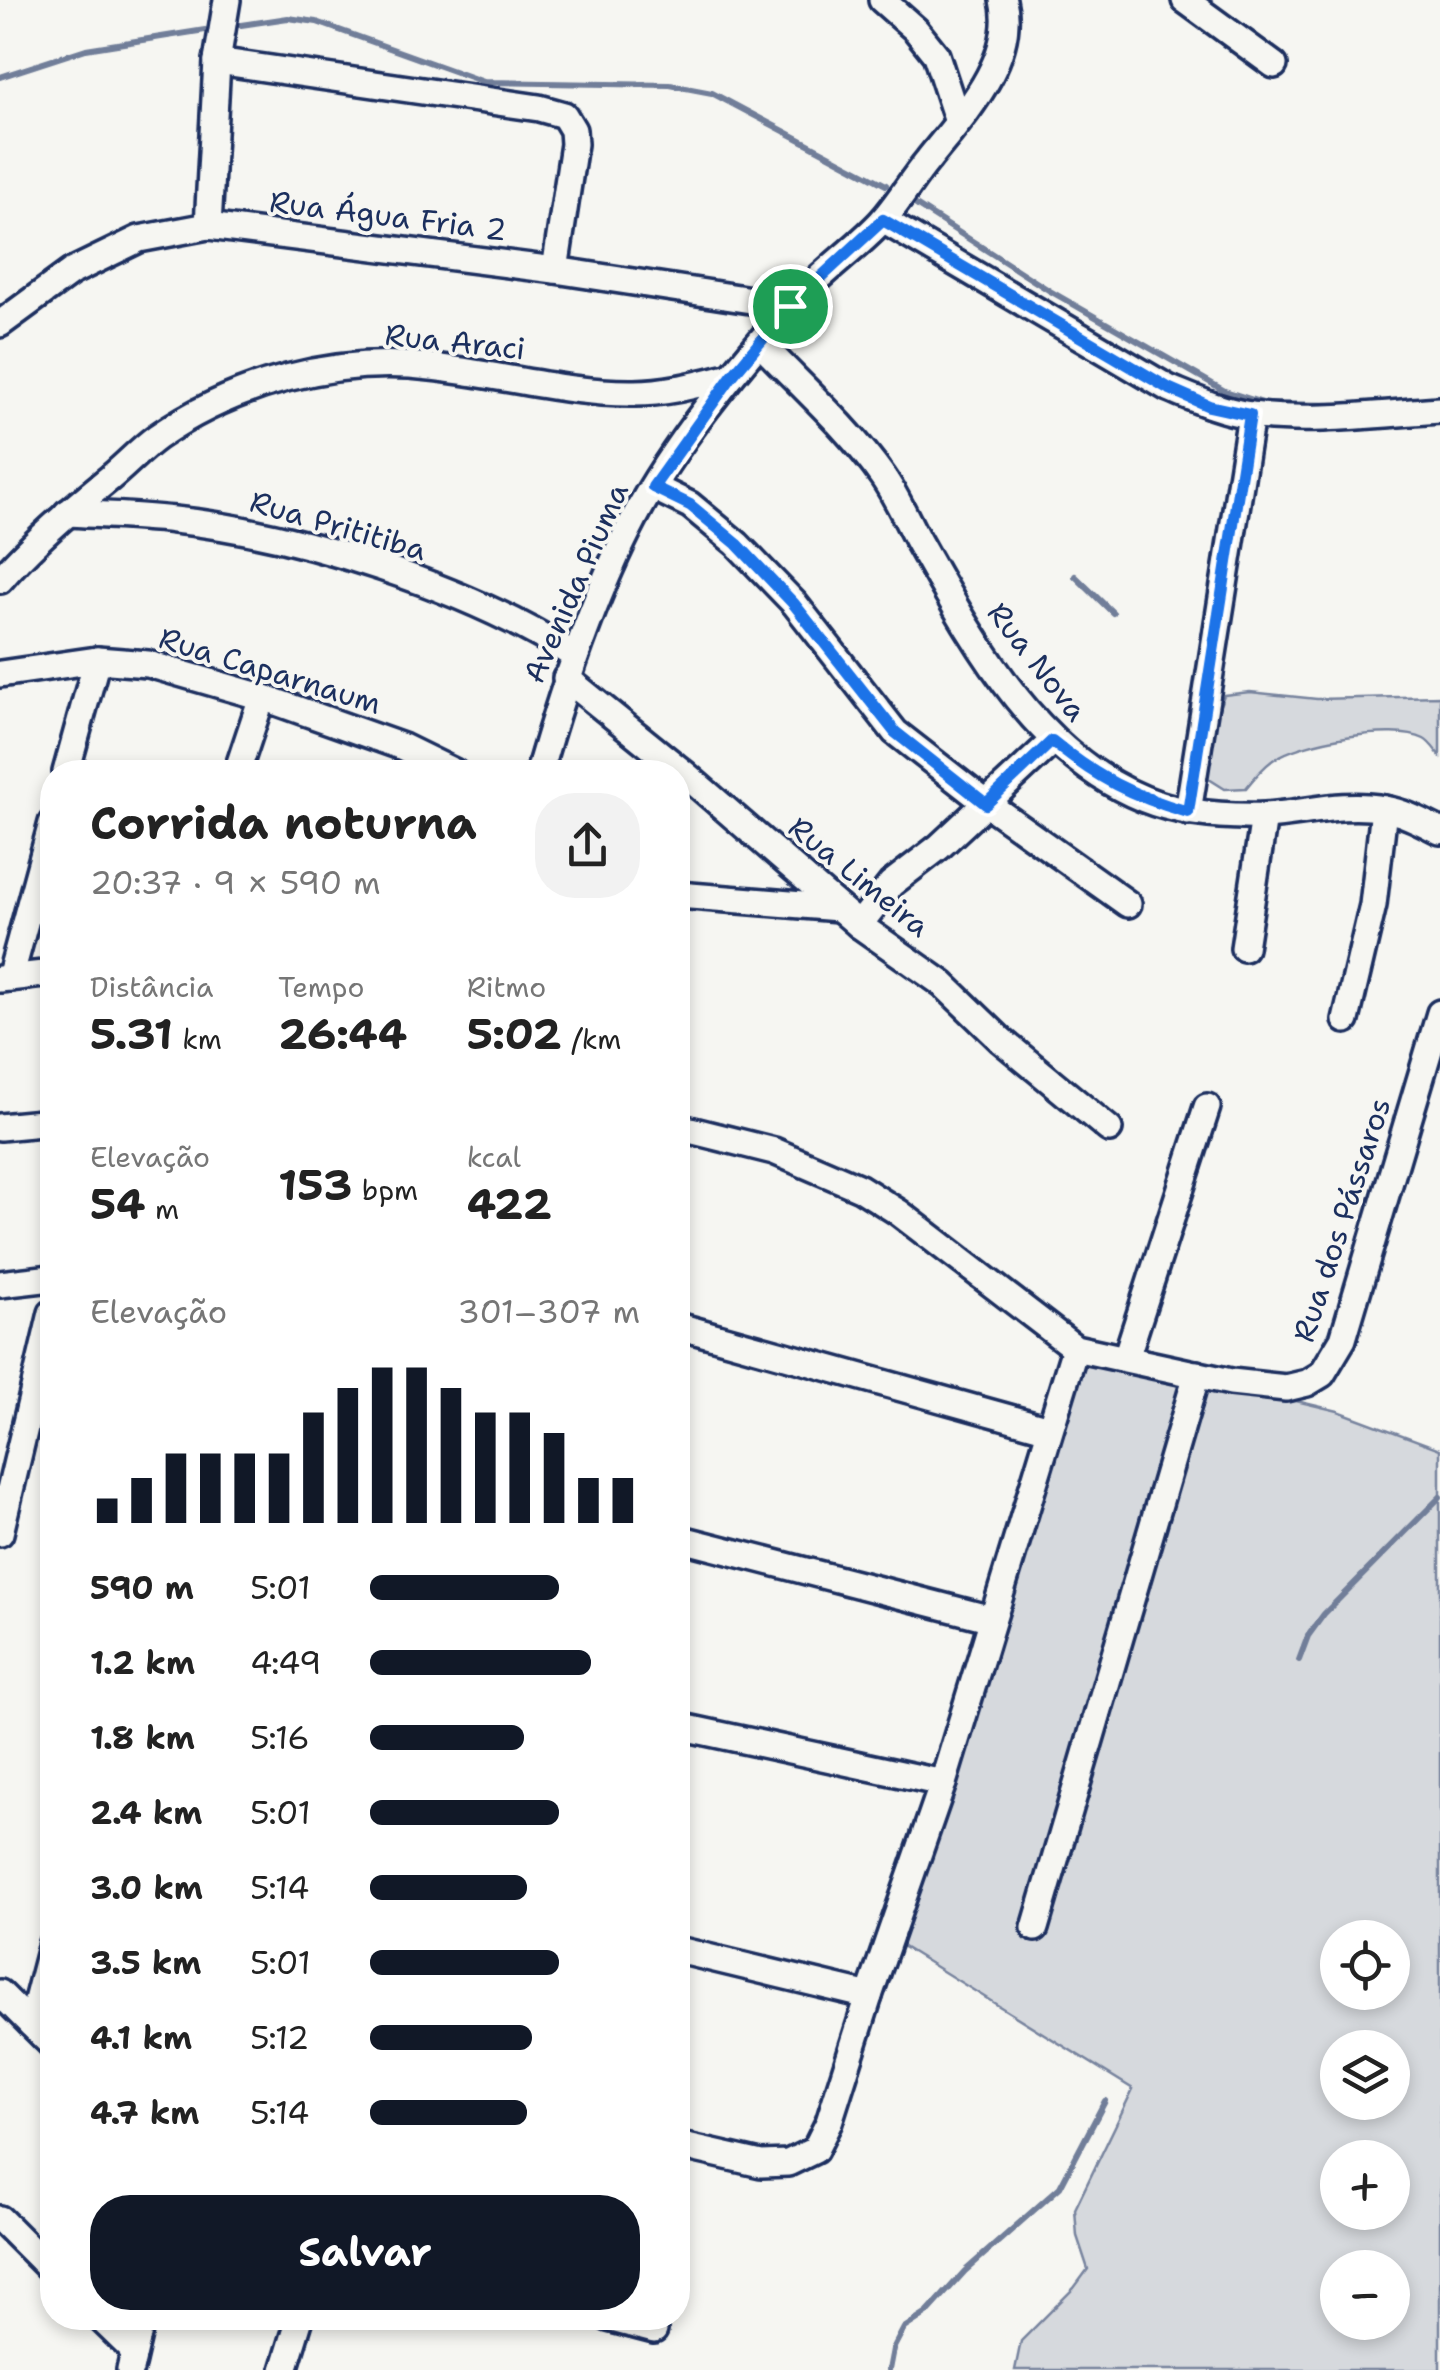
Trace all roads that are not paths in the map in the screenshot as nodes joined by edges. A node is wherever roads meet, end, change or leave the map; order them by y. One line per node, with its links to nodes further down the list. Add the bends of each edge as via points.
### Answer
1 (228, 0): 5 (street)
2 (882, 0): 7 (street, via 936,56)
3 (1003, 0): 7 (street, Avenida Piuma, via 1000,48)
4 (1185, 0): 6 (street)
5 (217, 61): 9 (street); 10 (street, via 564,115 574,144)
6 (1274, 65)
7 (958, 122): 8 (street, Avenida Piuma)
8 (883, 220): 11 (street, Avenida Piuma); 16 (street, via 1168,388)
9 (208, 226): 10 (street, Rua Água Fria 2); 12 (street, Rua Água Fria 2, via 139,240 71,272)
10 (554, 270): 11 (street, Rua Água Fria 2)
11 (790, 306): 13 (street, Avenida Piuma)
12 (0, 324)
13 (760, 343): 14 (street, Avenida Piuma); 24 (street, Rua Nova, via 884,478 968,630)
14 (732, 376): 17 (street, Avenida Piuma); 18 (street, Rua Araci, via 635,393 384,363 282,379 157,438)
15 (1440, 410): 16 (street)
16 (1250, 415): 35 (street)
17 (653, 487): 21 (street, Avenida Piuma); 33 (street, via 690,505 737,544 794,604 895,732)
18 (67, 513): 19 (street, Rua Araci); 21 (street, Rua Prititiba, via 174,520 310,546 456,596 544,636)
19 (0, 580)
20 (96, 660): 22 (street, Rua Caparnaum); 23 (street, Rua Caparnaum, via 148,664); 26 (street)
21 (570, 667): 30 (street, Avenida Piuma); 31 (street, Rua Limeira)
22 (0, 674)
23 (262, 697): 25 (street, Rua Caparnaum); 27 (street)
24 (1052, 741): 33 (street); 35 (street, Rua Nova, via 1112,785)
25 (403, 747): 28 (street); 29 (street, Rua Caparnaum)
26 (69, 760)
27 (241, 760)
28 (399, 760)
29 (430, 760)
30 (542, 760)
31 (670, 760)
32 (690, 778): 41 (street, Rua Limeira)
33 (986, 804): 40 (street); 41 (street)
34 (1384, 808): 36 (street, Rua Nova, via 1337,806); 37 (street, Rua Nova); 46 (street, via 1373,905)
35 (1188, 812): 36 (street, Rua Nova)
36 (1264, 816): 42 (street)
37 (1440, 831)
38 (40, 862): 44 (street)
39 (690, 897): 41 (street)
40 (1128, 904)
41 (849, 917): 50 (street, Rua Limeira, via 943,984)
42 (1244, 948)
43 (40, 974): 44 (street)
44 (5, 978)
45 (1440, 1013): 58 (street, Rua dos Pássaros, via 1333,1360 1307,1383 1286,1388)
46 (1346, 1020)
47 (1207, 1106): 56 (street)
48 (40, 1123): 49 (street)
49 (0, 1127)
50 (1109, 1129)
51 (690, 1131): 55 (street, via 774,1151 860,1188)
52 (40, 1279): 53 (street)
53 (0, 1284)
54 (690, 1329): 59 (street)
55 (1076, 1348): 56 (street, Rua dos Pássaros); 59 (street)
56 (1126, 1358): 58 (street, Rua dos Pássaros)
57 (40, 1364): 60 (street)
58 (1197, 1374): 65 (street)
59 (1049, 1429): 62 (street)
60 (0, 1534)
61 (690, 1541): 62 (street)
62 (992, 1619): 64 (street)
63 (690, 1729): 64 (street)
64 (943, 1783): 69 (street)
65 (1035, 1928)
66 (690, 1953): 69 (street)
67 (40, 1989): 70 (street)
68 (0, 1993): 70 (street)
69 (868, 1996): 72 (street, via 815,2150 788,2163 760,2164)
70 (31, 2024): 71 (street)
71 (40, 2033)
72 (690, 2148)
73 (0, 2220): 74 (street)
74 (40, 2259)
75 (109, 2330): 78 (street)
76 (139, 2330): 78 (street)
77 (296, 2330): 79 (street)
78 (131, 2360)
79 (284, 2370)

